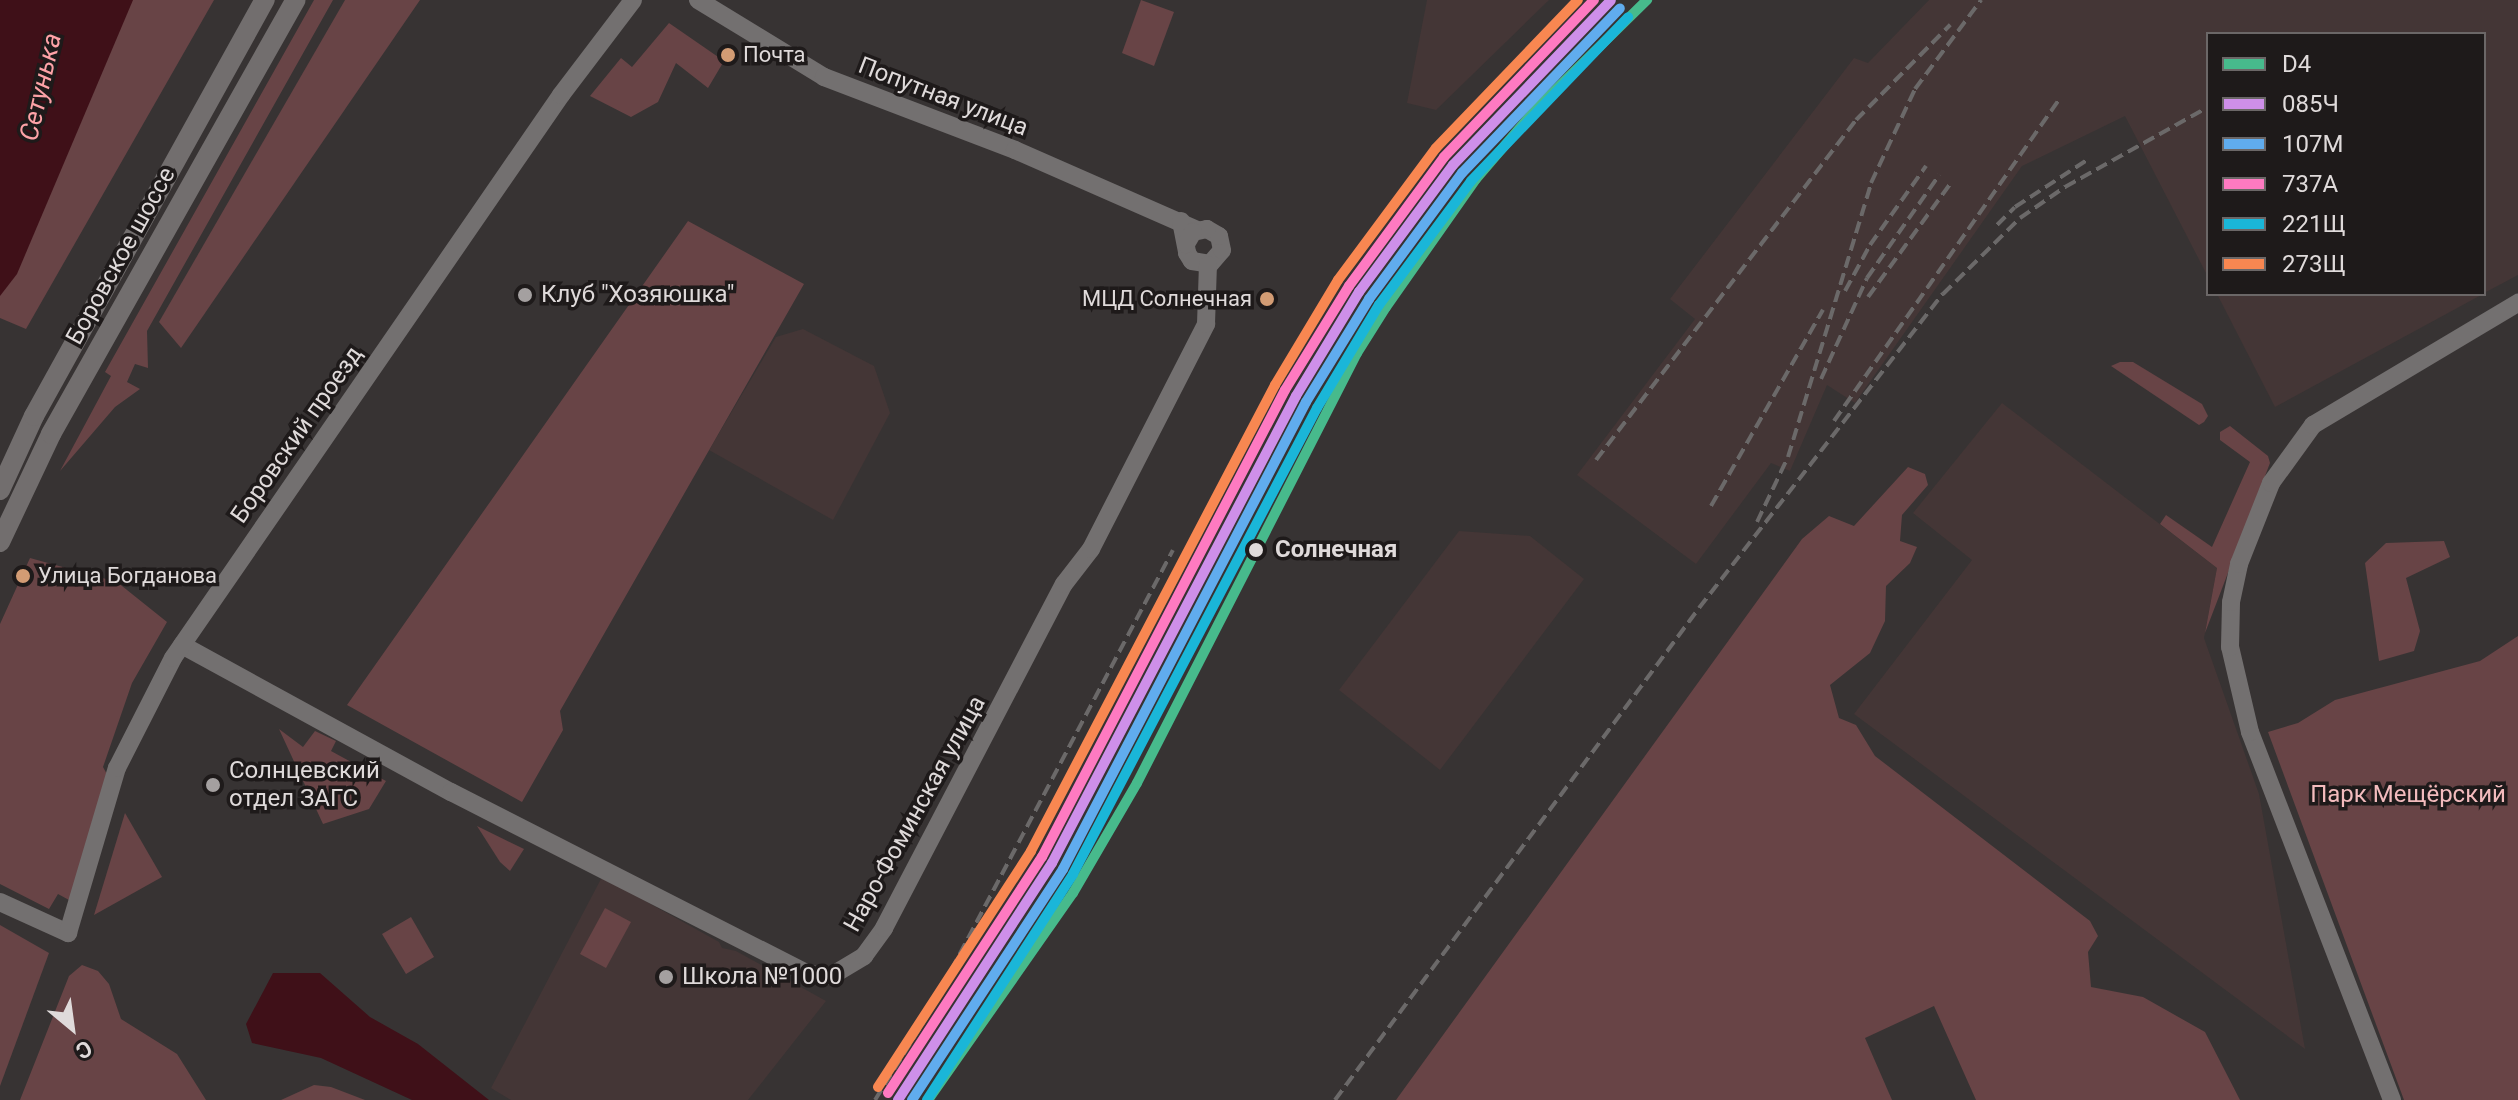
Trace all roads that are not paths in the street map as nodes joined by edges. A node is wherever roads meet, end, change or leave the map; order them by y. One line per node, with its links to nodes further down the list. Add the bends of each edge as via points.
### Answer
1 (265, 0): 8 (main road, Боровское шоссе, via 34,416)
2 (296, 0): 9 (main road, Боровское шоссе, via 51,434)
3 (633, 0): 10 (street, Боровский проезд, via 561,95)
4 (698, 0): 5 (street, Попутная улица, via 824,77)
5 (1188, 231): 6 (street, via 1192,261); 6 (street, via 1211,230 1221,240 1221,254)
6 (1208, 265): 10 (street, Наро-Фоминская улица, via 1206,324 1091,549 1064,584 884,928 864,956 831,976 808,974 451,792)
7 (2518, 303): 12 (street, via 2313,425 2271,483 2239,564 2231,602 2230,647 2250,732)
8 (0, 490)
9 (0, 542)
10 (182, 645): 11 (street, Боровский проезд, via 117,768 68,933)
11 (0, 902)
12 (2392, 1100)

